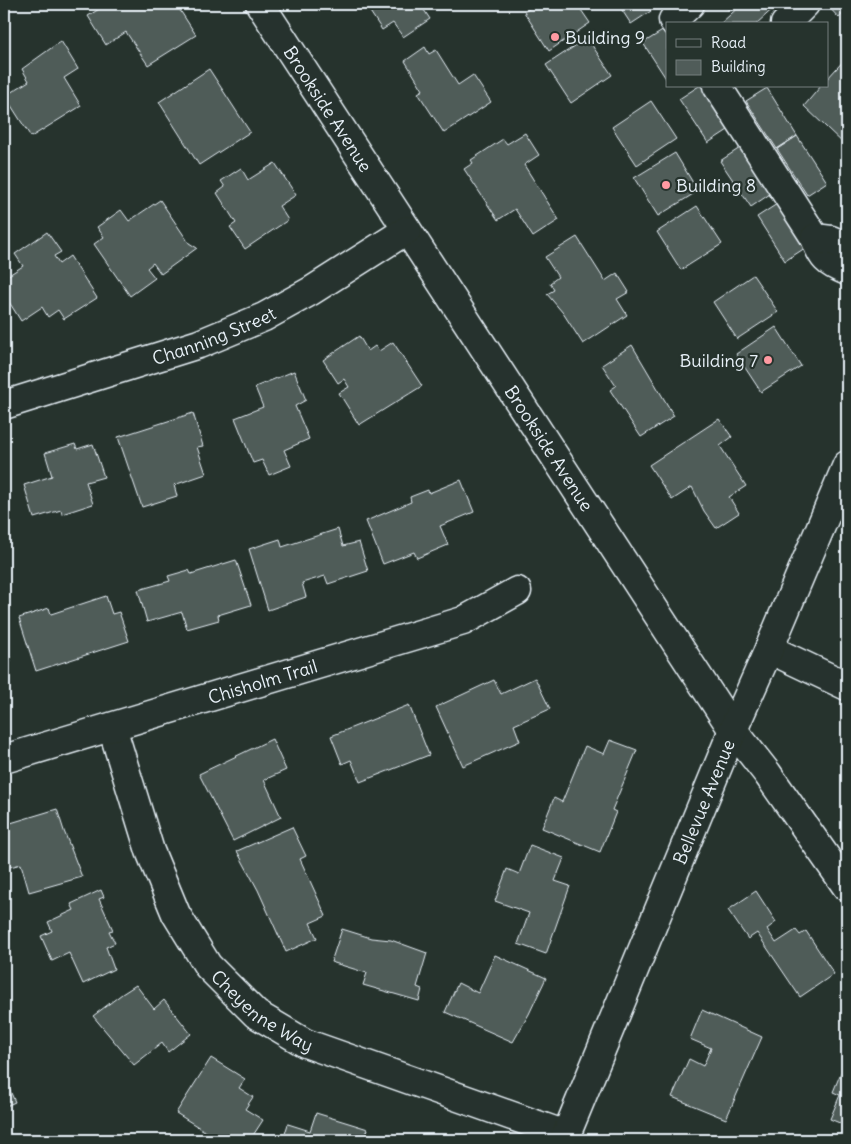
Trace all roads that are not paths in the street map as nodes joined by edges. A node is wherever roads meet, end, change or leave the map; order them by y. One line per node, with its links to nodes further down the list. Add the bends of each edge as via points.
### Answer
1 (260, 4): 5 (street, Brookside Avenue)
2 (805, 4): 3 (street)
3 (787, 22)
4 (718, 88): 6 (street)
5 (407, 230): 9 (street, Channing Street, via 311,291 256,320 199,344); 15 (street, Brookside Avenue)
6 (815, 238): 7 (street); 8 (street, via 821,254 832,265)
7 (847, 247)
8 (847, 271)
9 (4, 404)
10 (847, 466): 12 (street, Bellevue Avenue)
11 (517, 591): 14 (street, Chisholm Trail, via 463,622)
12 (769, 649): 13 (street); 15 (street, Bellevue Avenue)
13 (847, 686)
14 (112, 727): 16 (street, Chisholm Trail); 18 (street, Cheyenne Way, via 150,851 176,914 208,966 256,1014 305,1043)
15 (733, 730): 17 (street, Brookside Avenue); 18 (street, Bellevue Avenue)
16 (4, 759)
17 (847, 887)
18 (565, 1138)

